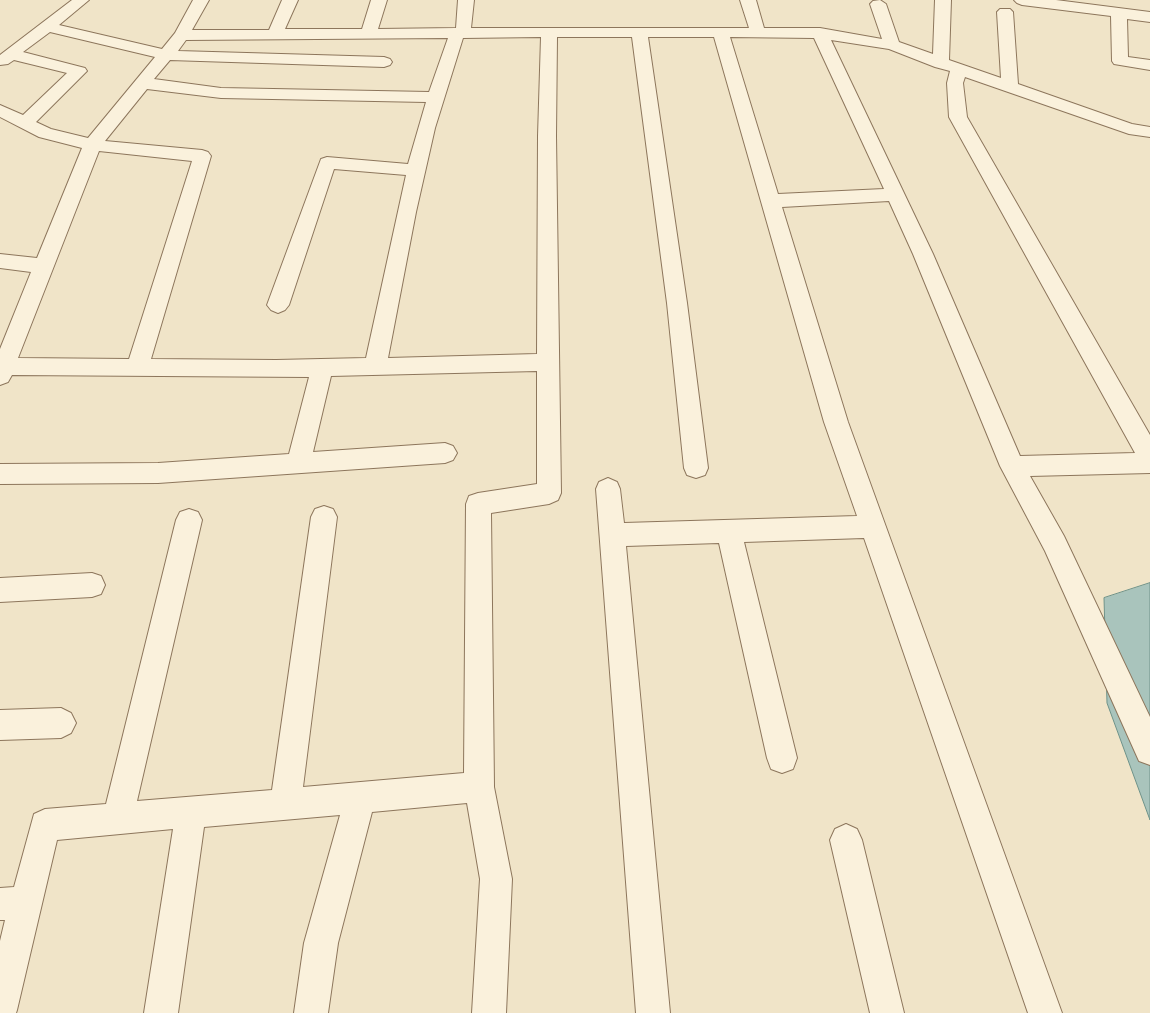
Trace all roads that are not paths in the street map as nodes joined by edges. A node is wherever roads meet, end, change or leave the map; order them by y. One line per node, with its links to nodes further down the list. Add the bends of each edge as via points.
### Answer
1 (81, 0): 13 (street)
2 (201, 0): 22 (street)
3 (290, 0): 20 (street)
4 (379, 0): 21 (street)
5 (466, 0): 16 (street)
6 (748, 0): 18 (street)
7 (943, 0): 28 (street)
8 (1022, 0): 11 (street)
9 (878, 4): 23 (street)
10 (1005, 12): 30 (street)
11 (1119, 12): 12 (street); 27 (street, via 1120,61)
12 (1150, 17)
13 (47, 27): 24 (street); 25 (street)
14 (549, 32): 15 (street); 16 (street); 43 (street)
15 (639, 32): 17 (street); 53 (street, via 677,303)
16 (460, 33): 21 (street); 31 (street)
17 (720, 33): 18 (street); 38 (street)
18 (758, 33): 19 (street)
19 (820, 33): 23 (street); 37 (street)
20 (275, 34): 21 (street); 22 (street)
21 (368, 34)
22 (182, 35): 24 (street)
23 (892, 46): 28 (street)
24 (166, 55): 26 (street); 29 (street)
25 (5, 58): 32 (street, via 79,71)
26 (384, 62)
27 (1150, 66)
28 (950, 67): 30 (street); 49 (street, via 958,118)
29 (143, 83): 31 (street, via 221,93); 35 (street)
30 (1010, 88): 34 (street, via 1129,129)
31 (437, 97): 36 (street)
32 (13, 117): 33 (street); 35 (street, via 45,133)
33 (0, 129)
34 (1150, 132)
35 (92, 145): 40 (street); 45 (street, via 202,156)
36 (417, 170): 41 (street, via 327,163); 44 (street)
37 (895, 195): 38 (street); 52 (street)
38 (772, 201): 58 (street, via 836,422)
39 (0, 261): 40 (street)
40 (44, 266): 42 (street)
41 (278, 305)
42 (9, 330): 47 (street)
43 (548, 362): 44 (street); 67 (street, via 549,493 478,504)
44 (375, 366): 46 (street)
45 (138, 367): 46 (street); 47 (street)
46 (322, 368): 51 (street)
47 (2, 371)
48 (445, 454): 51 (street)
49 (1150, 456)
50 (1150, 463): 52 (street)
51 (298, 464): 54 (street, via 158,473)
52 (1012, 466): 65 (street, via 1055,544)
53 (696, 468)
54 (0, 474)
55 (608, 489): 60 (street)
56 (324, 517): 69 (street)
57 (189, 520): 71 (street)
58 (873, 527): 59 (street); 80 (street)
59 (729, 532): 60 (street); 66 (street)
60 (612, 535): 78 (street)
61 (92, 585): 62 (street)
62 (0, 590)
63 (61, 723): 64 (street)
64 (0, 725)
65 (1150, 750)
66 (782, 758)
67 (479, 787): 68 (street); 77 (street, via 496,879)
68 (360, 797): 69 (street); 76 (street, via 321,943)
69 (285, 804): 70 (street)
70 (192, 812): 71 (street); 75 (street)
71 (118, 818): 73 (street, via 45,825)
72 (846, 840): 79 (street)
73 (13, 903): 74 (street)
74 (0, 1010)
75 (161, 1013)
76 (312, 1013)
77 (489, 1013)
78 (653, 1013)
79 (887, 1013)
80 (1044, 1013)

